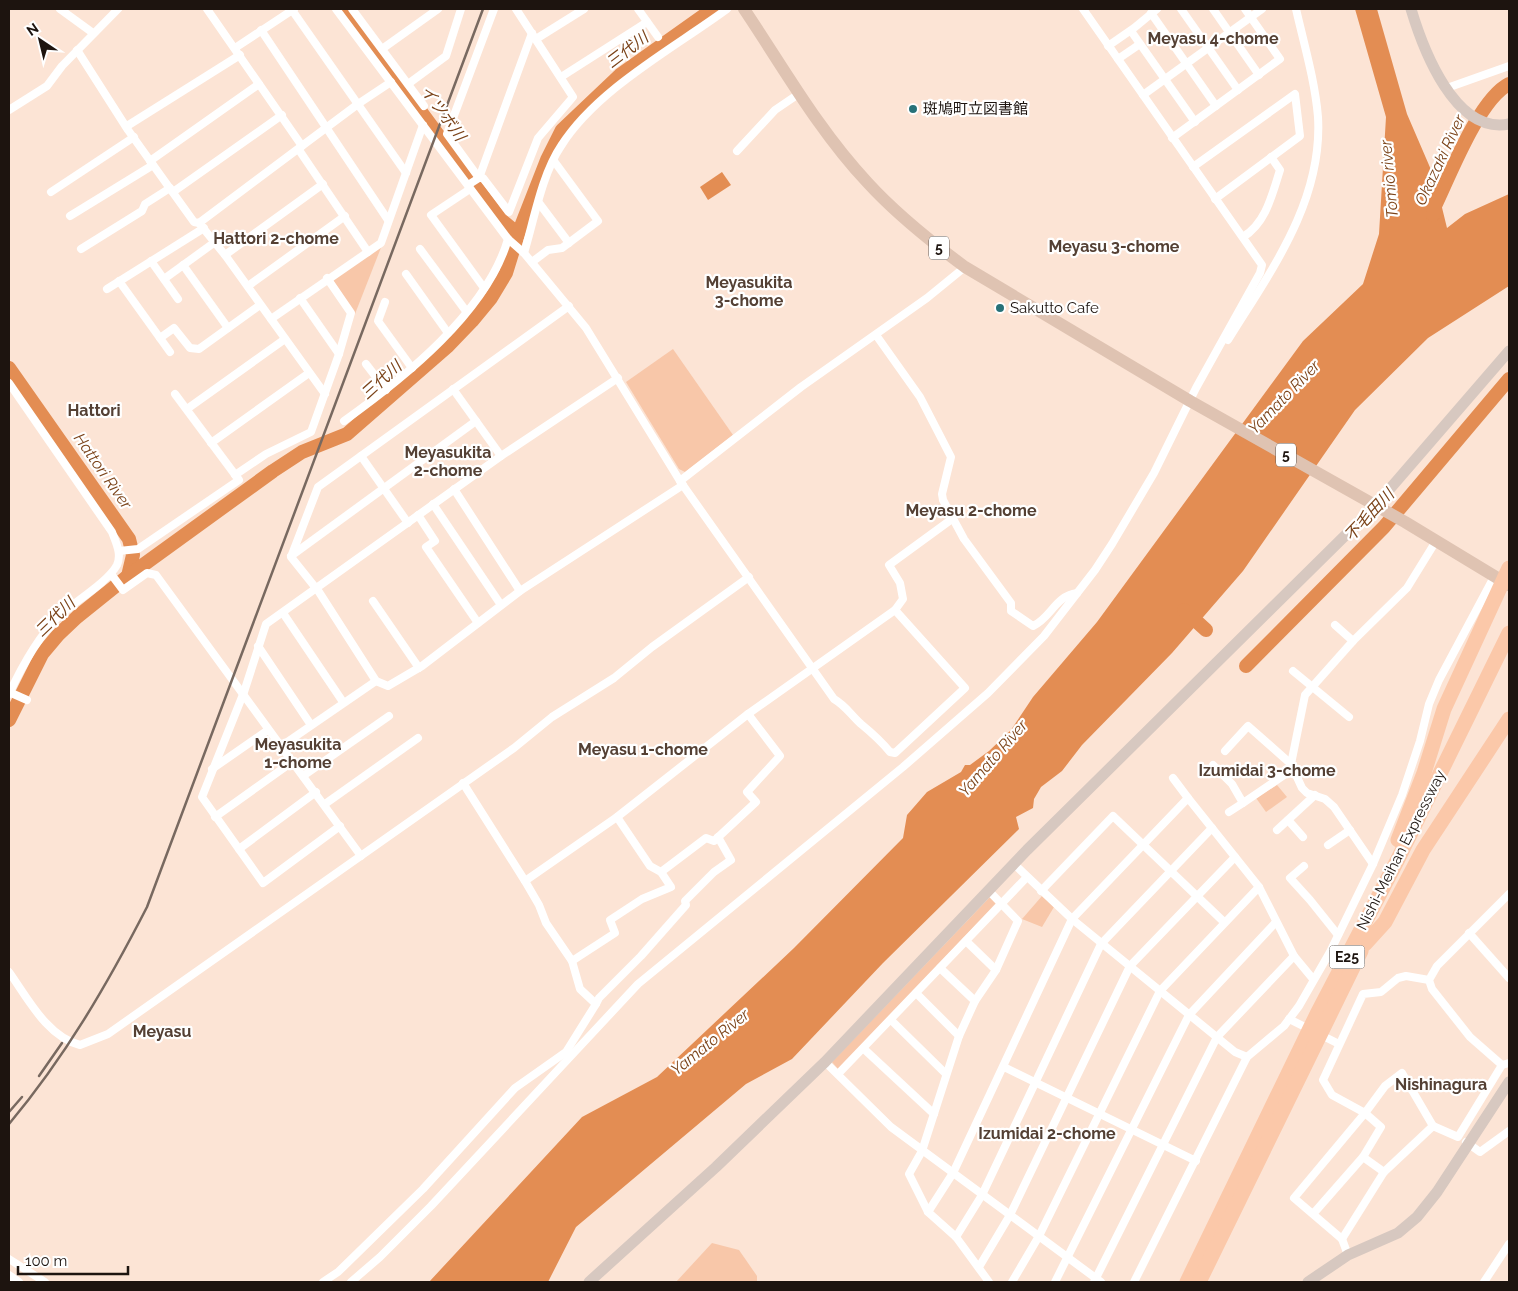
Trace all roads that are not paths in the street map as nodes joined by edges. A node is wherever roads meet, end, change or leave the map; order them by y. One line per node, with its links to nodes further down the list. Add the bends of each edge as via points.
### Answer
1 (60, 9): 27 (street)
2 (118, 9): 27 (street)
3 (207, 9): 36 (street)
4 (293, 9): 25 (street); 50 (street)
5 (336, 9): 22 (street)
6 (438, 9): 35 (street)
7 (461, 9): 45 (street, via 446,56)
8 (494, 9): 69 (street, via 446,134)
9 (516, 9): 29 (street)
10 (584, 9): 29 (street)
11 (638, 9): 24 (street)
12 (727, 9): 65 (street, via 612,92 561,144)
13 (744, 9): 48 (main road, 5)
14 (1181, 9): 33 (street)
15 (1213, 9): 28 (street)
16 (1245, 9): 23 (street)
17 (1262, 9): 23 (street)
18 (1296, 9): 120 (street, via 1318,117 1313,176 1295,226 1221,353)
19 (1411, 9): 46 (street, via 1421,37)
20 (1086, 10): 32 (street)
21 (1154, 11): 26 (street); 38 (street)
22 (352, 13): 35 (street); 43 (street)
23 (1251, 17): 28 (street); 40 (street, via 1280,59)
24 (647, 22): 30 (street); 41 (street)
25 (262, 30): 36 (street); 59 (street)
26 (1131, 31): 31 (street); 32 (street)
27 (94, 33): 34 (street)
28 (1230, 33): 33 (street); 40 (street)
29 (534, 36): 41 (street); 69 (street)
30 (658, 37)
31 (1140, 44): 37 (street); 42 (street)
32 (1108, 46): 37 (street)
33 (1208, 48): 38 (street); 47 (street)
34 (78, 50): 53 (street, via 47,86); 58 (street)
35 (382, 50): 45 (street)
36 (237, 52): 44 (street); 58 (street)
37 (1118, 59): 49 (street)
38 (1186, 64): 42 (street); 52 (street)
39 (1509, 66): 46 (street)
40 (1259, 75): 47 (street)
41 (561, 77): 69 (street, via 573,97 538,138 509,212 483,178)
42 (1165, 80): 49 (street); 55 (street)
43 (391, 82): 50 (street); 57 (street)
44 (259, 84): 54 (street); 66 (street)
45 (408, 84): 51 (street)
46 (1447, 88): 56 (street, via 1470,116 1490,124)
47 (1238, 90): 52 (street)
48 (800, 94): 63 (street, via 775,110); 92 (main road, 5, via 837,147 867,182 930,241)
49 (1143, 96): 61 (street)
50 (358, 104): 59 (street); 68 (street)
51 (424, 106)
52 (1216, 106): 55 (street)
53 (9, 110)
54 (282, 115): 62 (street); 72 (street)
55 (1194, 122): 61 (street)
56 (1509, 124)
57 (423, 125): 68 (street); 71 (street)
58 (127, 126): 60 (street)
59 (327, 128): 62 (street); 78 (street)
60 (134, 137): 66 (street); 73 (street)
61 (1172, 138): 67 (street)
62 (301, 148): 70 (street); 79 (street)
63 (737, 151)
64 (1271, 157): 67 (street, via 1300,136 1295,94); 74 (street); 80 (street, via 1280,170 1270,203 1255,230)
65 (554, 161): 75 (street); 83 (street, via 598,221)
66 (151, 163): 72 (street); 76 (street)
67 (1193, 168): 74 (street)
68 (406, 173): 78 (street)
69 (479, 178): 71 (street)
70 (323, 184): 77 (street); 87 (street)
71 (469, 187): 81 (street); 98 (street, via 432,215)
72 (171, 190): 79 (street, via 194,222); 84 (street, via 145,204 142,212)
73 (51, 192)
74 (1215, 199): 80 (street)
75 (539, 202): 83 (street); 88 (street)
76 (70, 216)
77 (345, 216): 86 (street); 97 (street)
78 (388, 220): 86 (street, via 381,243)
79 (201, 226): 82 (street); 89 (street)
80 (1243, 237): 120 (street, via 1262,265 1260,273)
81 (508, 239): 88 (street); 98 (street, via 498,266)
82 (215, 242): 87 (street); 91 (street)
83 (568, 243): 90 (street, via 562,248 548,250)
84 (81, 249)
85 (420, 249): 105 (street)
86 (368, 252): 94 (street)
87 (225, 254): 97 (street)
88 (524, 254): 90 (street)
89 (151, 261): 95 (street); 96 (street)
90 (532, 262): 104 (street)
91 (183, 265): 95 (street); 107 (street)
92 (965, 267): 109 (street); 125 (main road, 5)
93 (406, 274): 108 (street)
94 (327, 278): 100 (street); 114 (street, via 351,313)
95 (164, 279): 101 (street)
96 (119, 281): 99 (street); 110 (street)
97 (248, 286): 103 (street)
98 (484, 288): 105 (street)
99 (107, 289)
100 (300, 298): 106 (street); 114 (street)
101 (178, 299)
102 (385, 302): 116 (street, via 378,321)
103 (260, 305): 106 (street); 107 (street)
104 (569, 306): 118 (street); 121 (street)
105 (466, 311): 108 (street)
106 (271, 319): 111 (street)
107 (228, 328): 110 (street, via 198,349 190,348 174,328)
108 (448, 332): 116 (street)
109 (876, 335): 133 (street, via 801,387); 139 (street, via 920,397 950,458 942,494)
110 (160, 338): 113 (street)
111 (285, 339): 117 (street); 126 (street)
112 (1509, 351): 137 (street)
113 (170, 352)
114 (339, 354): 124 (street)
115 (366, 364): 122 (street)
116 (412, 368): 122 (street)
117 (309, 373): 124 (street); 129 (street)
118 (618, 378): 131 (street); 133 (street)
119 (9, 382): 142 (street)
120 (1196, 388): 125 (street)
121 (453, 389): 128 (street); 130 (street)
122 (386, 390): 127 (street)
123 (175, 394): 126 (street)
124 (325, 394): 132 (street, via 311,432 266,454)
125 (1190, 401): 137 (main road, 5); 149 (street, via 1154,473 1108,551)
126 (186, 409): 129 (street)
127 (344, 421)
128 (476, 421): 131 (street); 134 (street)
129 (211, 443): 132 (street)
130 (361, 456): 134 (street); 143 (street, via 318,487)
131 (501, 456): 135 (street)
132 (235, 475): 142 (street, via 239,480 138,549)
133 (682, 483): 145 (street); 148 (street)
134 (383, 488): 140 (street); 143 (street)
135 (454, 490): 136 (street); 148 (street)
136 (433, 504): 138 (street); 151 (street)
137 (1376, 506): 141 (main road, 5); 205 (street)
138 (418, 516): 140 (street); 154 (street, via 435,541 426,547)
139 (952, 519): 149 (street, via 1011,603 1011,611 1033,626 1060,599); 152 (street, via 889,565 904,599)
140 (408, 523): 147 (street)
141 (1436, 541): 146 (main road, 5); 157 (street, via 1407,588)
142 (121, 550): 144 (street)
143 (291, 556): 147 (street)
144 (111, 575): 165 (street, via 123,590 147,573 156,574); 166 (street, via 44,633)
145 (749, 577): 161 (street); 184 (street, via 614,678 552,717)
146 (1504, 578): 206 (street, via 1439,680 1429,704 1412,768); 224 (highway, via 1444,709 1421,782)
147 (314, 588): 153 (street); 163 (street)
148 (520, 591): 151 (street)
149 (1077, 593): 246 (street, via 1044,636 988,693 819,837 666,959)
150 (373, 600): 160 (street)
151 (501, 605): 154 (street)
152 (895, 610): 161 (street); 161 (street, via 965,688 895,753 860,723 846,705 834,699)
153 (283, 613): 158 (street, via 266,624); 168 (street)
154 (478, 623): 160 (street)
155 (1335, 625): 157 (street)
156 (1509, 633): 224 (highway, Nishi-Meihan Expressway / E25)
157 (1353, 641): 164 (street)
158 (258, 646): 165 (street); 173 (street)
159 (1509, 657): 224 (highway, Nishi-Meihan Expressway / E25)
160 (419, 668): 163 (street, via 388,686)
161 (812, 669): 169 (street)
162 (1293, 671): 164 (street)
163 (376, 681): 168 (street)
164 (1312, 686): 171 (street); 180 (street, via 1305,694)
165 (244, 692): 174 (street); 181 (street)
166 (10, 693): 167 (street)
167 (26, 700)
168 (343, 702): 173 (street)
169 (748, 714): 192 (street); 198 (street, via 780,756 747,792 756,802)
170 (389, 716): 182 (street)
171 (1349, 716)
172 (1509, 719): 224 (highway, via 1423,850 1385,922)
173 (311, 725): 176 (street)
174 (268, 730): 176 (street); 181 (street)
175 (418, 738): 189 (street)
176 (280, 747): 178 (street)
177 (1224, 751): 180 (street, via 1248,726)
178 (292, 762): 182 (street); 191 (street)
179 (1213, 765): 188 (street, via 1232,784)
180 (1292, 767): 186 (street, via 1302,788); 188 (street)
181 (212, 769): 191 (street, via 202,797)
182 (303, 776): 185 (street)
183 (1172, 778): 187 (street)
184 (464, 783): 203 (street); 211 (street)
185 (316, 792): 189 (street); 202 (street)
186 (1315, 795): 193 (street); 197 (street, via 1334,807)
187 (1188, 798): 195 (street); 200 (street)
188 (1243, 803): 190 (street)
189 (324, 804): 194 (street)
190 (1229, 812)
191 (215, 817): 202 (street)
192 (617, 817): 209 (street, via 650,866); 211 (street)
193 (1288, 820): 196 (street); 199 (street)
194 (340, 826): 202 (street, via 263,883); 203 (street)
195 (1212, 828): 204 (street); 208 (street)
196 (1277, 830)
197 (1350, 830): 201 (street); 206 (street)
198 (718, 837): 209 (street, via 714,841 706,838); 238 (street, via 731,860 685,901 686,905 673,921)
199 (1303, 837)
200 (1143, 844): 208 (street); 214 (street, via 1113,816); 218 (street)
201 (1328, 845)
202 (239, 849)
203 (360, 856): 231 (street, via 120,1026 87,1043 74,1043 52,1028)
204 (1235, 857): 212 (street); 216 (street)
205 (1014, 864): 210 (street); 213 (street)
206 (1374, 864): 222 (street)
207 (1304, 866): 222 (street, via 1290,878)
208 (1171, 871): 216 (street); 225 (street)
209 (661, 872): 227 (street, via 671,888 642,899 610,920 615,933)
210 (1026, 877): 214 (street); 217 (street)
211 (525, 882): 227 (street, via 546,923)
212 (1259, 887): 219 (street); 220 (street)
213 (988, 890): 217 (street); 248 (street)
214 (1041, 890): 218 (street)
215 (1509, 894): 221 (street)
216 (1197, 896): 219 (street); 228 (street)
217 (1000, 902): 223 (street); 230 (street, via 1018,921)
218 (1072, 920): 225 (street); 250 (street)
219 (1224, 922): 235 (street)
220 (1276, 922): 226 (street); 239 (street)
221 (1469, 933): 232 (street); 234 (street, via 1437,966)
222 (1338, 935): 233 (street)
223 (966, 941): 229 (street); 230 (street)
224 (1360, 942): 294 (highway, Nishi-Meihan Expressway / E25, via 1317,1014); 295 (highway, Nishi-Meihan Expressway / E25)
225 (1101, 944): 228 (street); 253 (street)
226 (1294, 956): 233 (street); 243 (street)
227 (572, 961): 238 (street, via 580,989)
228 (1130, 966): 235 (street); 255 (street)
229 (940, 968): 236 (street); 237 (street)
230 (996, 970): 237 (street)
231 (9, 972)
232 (1509, 978)
233 (1313, 980): 240 (street)
234 (1430, 980): 244 (street, via 1406,976 1398,978 1381,992 1363,994); 249 (street, via 1432,989 1470,1037)
235 (1160, 991): 239 (street); 258 (street)
236 (916, 994): 241 (street); 242 (street)
237 (975, 1001): 242 (street)
238 (596, 1004): 246 (street)
239 (1189, 1015): 243 (street); 260 (street)
240 (1289, 1019): 244 (street); 247 (street, via 1274,1036)
241 (890, 1020): 245 (street); 252 (street)
242 (959, 1036): 252 (street)
243 (1217, 1037): 247 (street); 263 (street)
244 (1335, 1043): 256 (street, via 1323,1080 1332,1095)
245 (864, 1049): 251 (street); 257 (street)
246 (568, 1053): 287 (street, via 515,1088 402,1210 338,1272); 288 (street, via 414,1224)
247 (1247, 1057): 266 (street)
248 (825, 1062): 251 (street); 289 (street, via 716,1167)
249 (1506, 1064): 262 (street)
250 (1004, 1067): 253 (street); 268 (street)
251 (838, 1074): 264 (street, via 890,1127)
252 (946, 1074): 257 (street)
253 (1035, 1082): 255 (street); 269 (street)
254 (1509, 1082): 262 (street)
255 (1068, 1097): 258 (street); 272 (street)
256 (1365, 1113): 259 (street, via 1385,1086 1402,1073); 265 (street, via 1382,1127); 271 (street, via 1294,1198)
257 (934, 1114): 264 (street)
258 (1099, 1114): 260 (street); 274 (street)
259 (1433, 1126): 262 (street); 267 (street)
260 (1132, 1128): 263 (street); 279 (street)
261 (1509, 1131): 262 (street, via 1480,1152)
262 (1463, 1140): 278 (street, via 1417,1217 1387,1239)
263 (1164, 1145): 266 (street); 284 (street)
264 (922, 1151): 268 (street); 270 (street, via 909,1174)
265 (1363, 1157): 267 (street); 271 (street)
266 (1196, 1161): 293 (street)
267 (1384, 1172): 275 (street)
268 (953, 1173): 269 (street); 270 (street)
269 (982, 1195): 272 (street); 273 (street)
270 (928, 1212): 273 (street)
271 (1312, 1214): 275 (street)
272 (1010, 1215): 274 (street); 281 (street)
273 (956, 1236): 281 (street)
274 (1039, 1236): 279 (street); 291 (street)
275 (1342, 1239): 278 (street)
276 (1509, 1244): 297 (street)
277 (9, 1254): 282 (street, via 22,1263)
278 (1348, 1255): 296 (street)
279 (1069, 1258): 284 (street); 292 (street)
280 (9, 1259): 282 (street)
281 (978, 1267): 290 (street)
282 (23, 1268): 286 (street)
283 (9, 1275): 285 (street)
284 (1096, 1281)
285 (19, 1282)
286 (45, 1282)
287 (323, 1282)
288 (351, 1282)
289 (588, 1282)
290 (989, 1282)
291 (1012, 1282)
292 (1055, 1282)
293 (1134, 1282)
294 (1188, 1282)
295 (1199, 1282)
296 (1308, 1282)
297 (1484, 1282)

